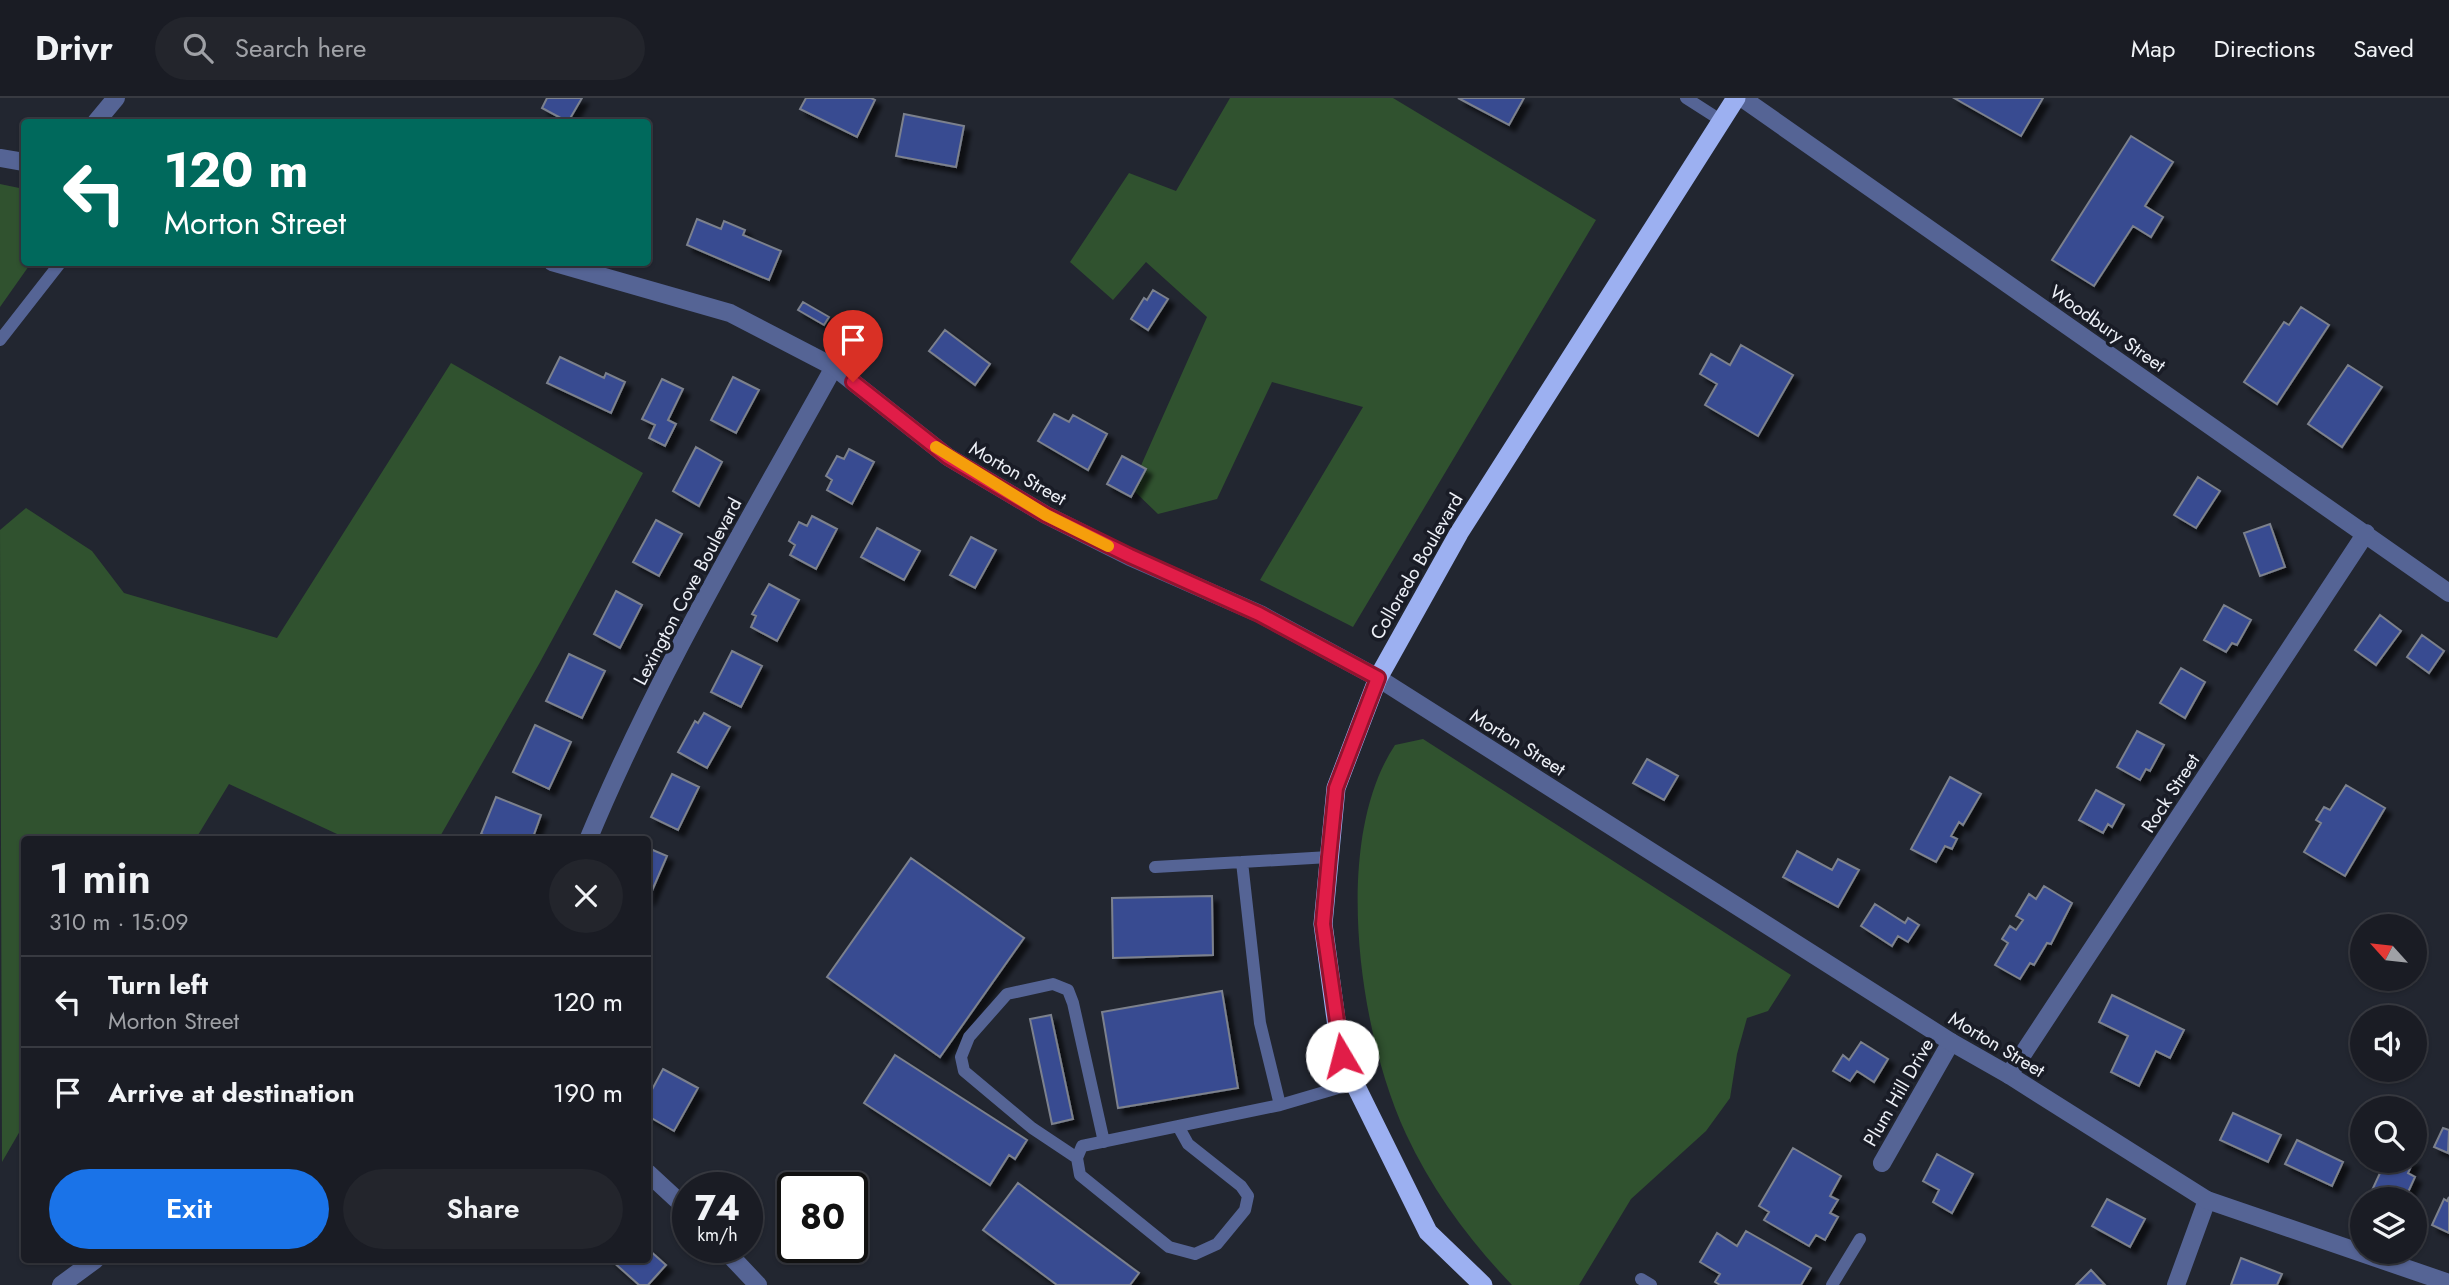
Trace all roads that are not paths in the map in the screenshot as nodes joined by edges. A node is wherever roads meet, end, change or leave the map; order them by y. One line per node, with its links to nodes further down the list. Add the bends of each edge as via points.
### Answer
1 (116, 98): 5 (street)
2 (1686, 98): 6 (lane)
3 (1736, 98): 6 (highway, Colloredo Boulevard)
4 (1742, 98): 13 (street, Woodbury Street)
5 (98, 119)
6 (1721, 121): 15 (highway, Colloredo Boulevard, via 1459,533)
7 (0, 158): 8 (street)
8 (21, 162)
9 (58, 266): 11 (lane)
10 (566, 266): 12 (street, Morton Street, via 730,313)
11 (0, 341)
12 (834, 367): 15 (street, Morton Street, via 948,457 1046,515 1259,614); 16 (street, Lexington Cove Boulevard, via 654,695)
13 (2366, 533): 14 (street, Woodbury Street); 21 (street, Rock Street)
14 (2449, 593)
15 (1378, 678): 17 (highway, Colloredo Boulevard, via 1336,788); 20 (street, Morton Street)
16 (591, 836)
17 (1329, 857): 18 (lane); 22 (highway, Colloredo Boulevard, via 1323,924 1342,1056)
18 (1242, 862): 19 (lane); 23 (lane, via 1260,1023)
19 (1155, 867)
20 (1951, 1042): 21 (street, Morton Street); 27 (street, Plum Hill Drive)
21 (2009, 1075): 30 (street, Morton Street)
22 (1355, 1083): 23 (lane); 37 (highway, Colloredo Boulevard, via 1428,1232)
23 (1280, 1105): 24 (lane)
24 (1178, 1126): 25 (lane); 26 (lane, via 1188,1143 1248,1196 1245,1210 1217,1244 1195,1254 1169,1247 1080,1175)
25 (1104, 1142): 26 (lane, via 1082,1146); 26 (lane, via 1068,990 1053,984 1007,994 969,1037 961,1057 964,1071 1032,1128)
26 (1077, 1158)
27 (1882, 1163)
28 (651, 1176): 29 (street)
29 (672, 1195)
30 (2207, 1200): 34 (street, Morton Street); 39 (street)
31 (1860, 1239): 38 (lane)
32 (91, 1263): 35 (street)
33 (737, 1263): 36 (street)
34 (2449, 1283)
35 (61, 1285)
36 (758, 1285)
37 (1483, 1285)
38 (1832, 1285)
39 (2176, 1285)

